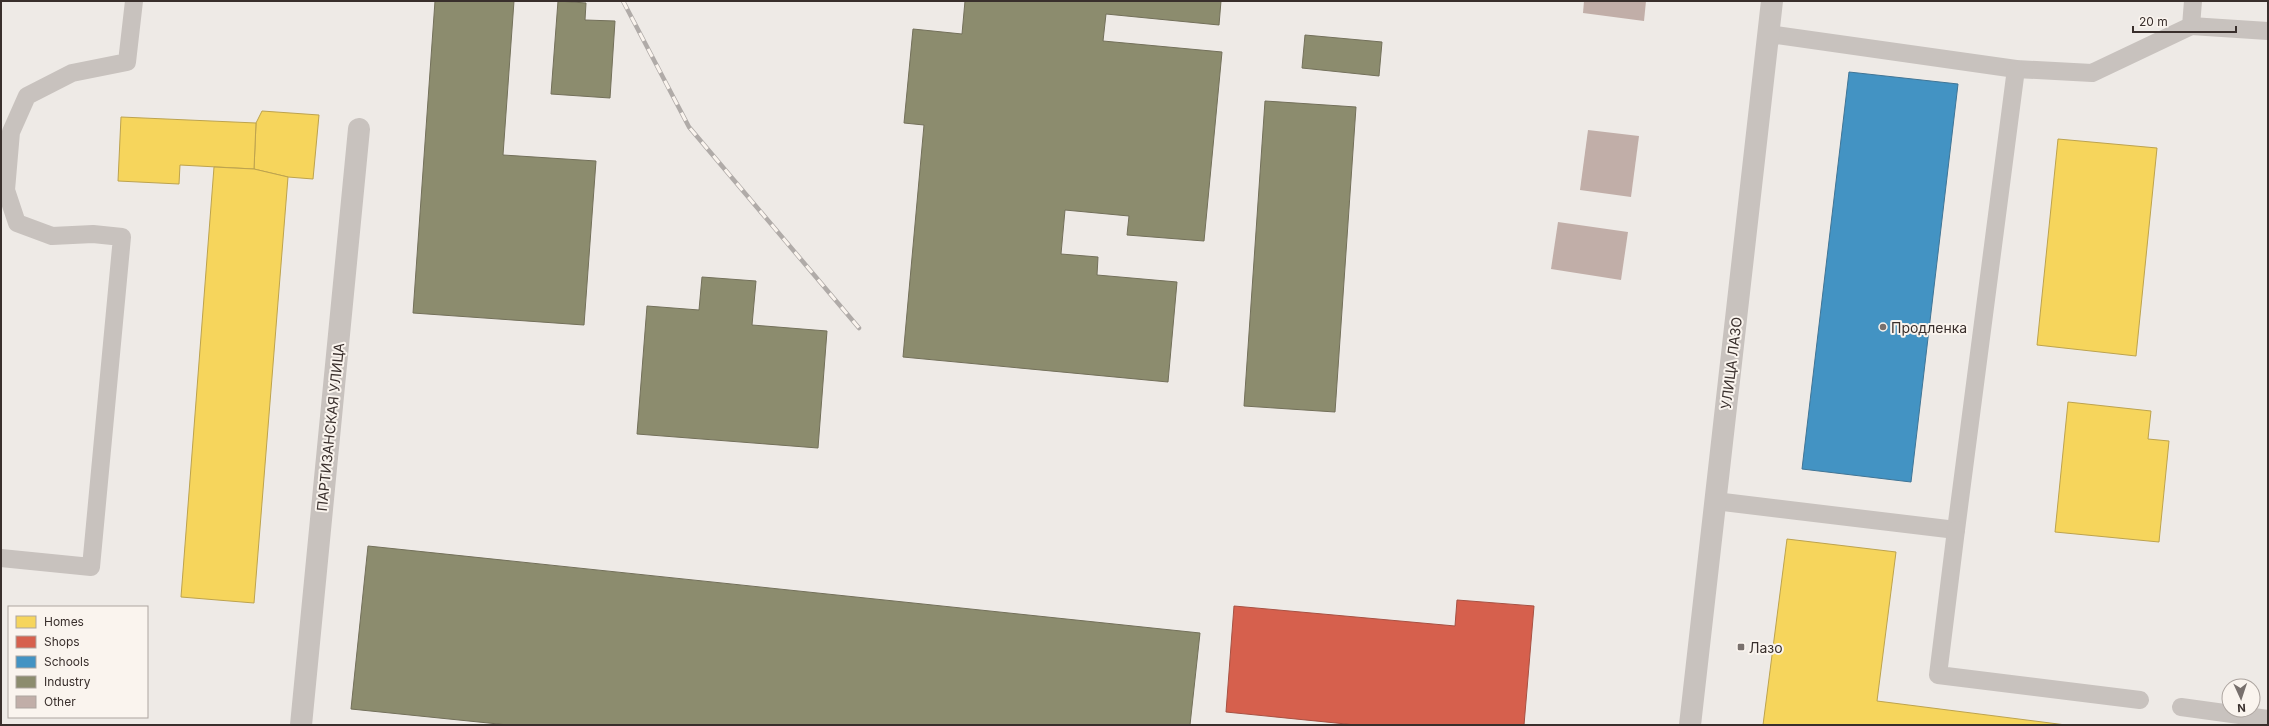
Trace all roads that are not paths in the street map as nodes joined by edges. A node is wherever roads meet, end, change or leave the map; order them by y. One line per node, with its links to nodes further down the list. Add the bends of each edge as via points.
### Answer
1 (134, 1): 11 (lane, via 127,62 72,74 27,96 11,132 6,190 17,223 52,236 93,234 122,237 91,567)
2 (1772, 1): 6 (street, УЛИЦА ЛАЗО)
3 (2193, 1): 4 (lane)
4 (2191, 26): 5 (lane); 7 (lane, via 2092,73)
5 (2268, 31)
6 (1769, 34): 7 (lane); 9 (street, УЛИЦА ЛАЗО)
7 (2016, 69): 10 (lane)
8 (359, 129): 15 (street, ПАРТИЗАНСКАЯ УЛИЦА)
9 (1716, 501): 10 (lane); 16 (street, УЛИЦА ЛАЗО)
10 (1956, 530): 12 (lane, via 1938,675)
11 (1, 558)
12 (2140, 700)
13 (2181, 707): 14 (lane)
14 (2268, 719)
15 (301, 725)
16 (1690, 725)

